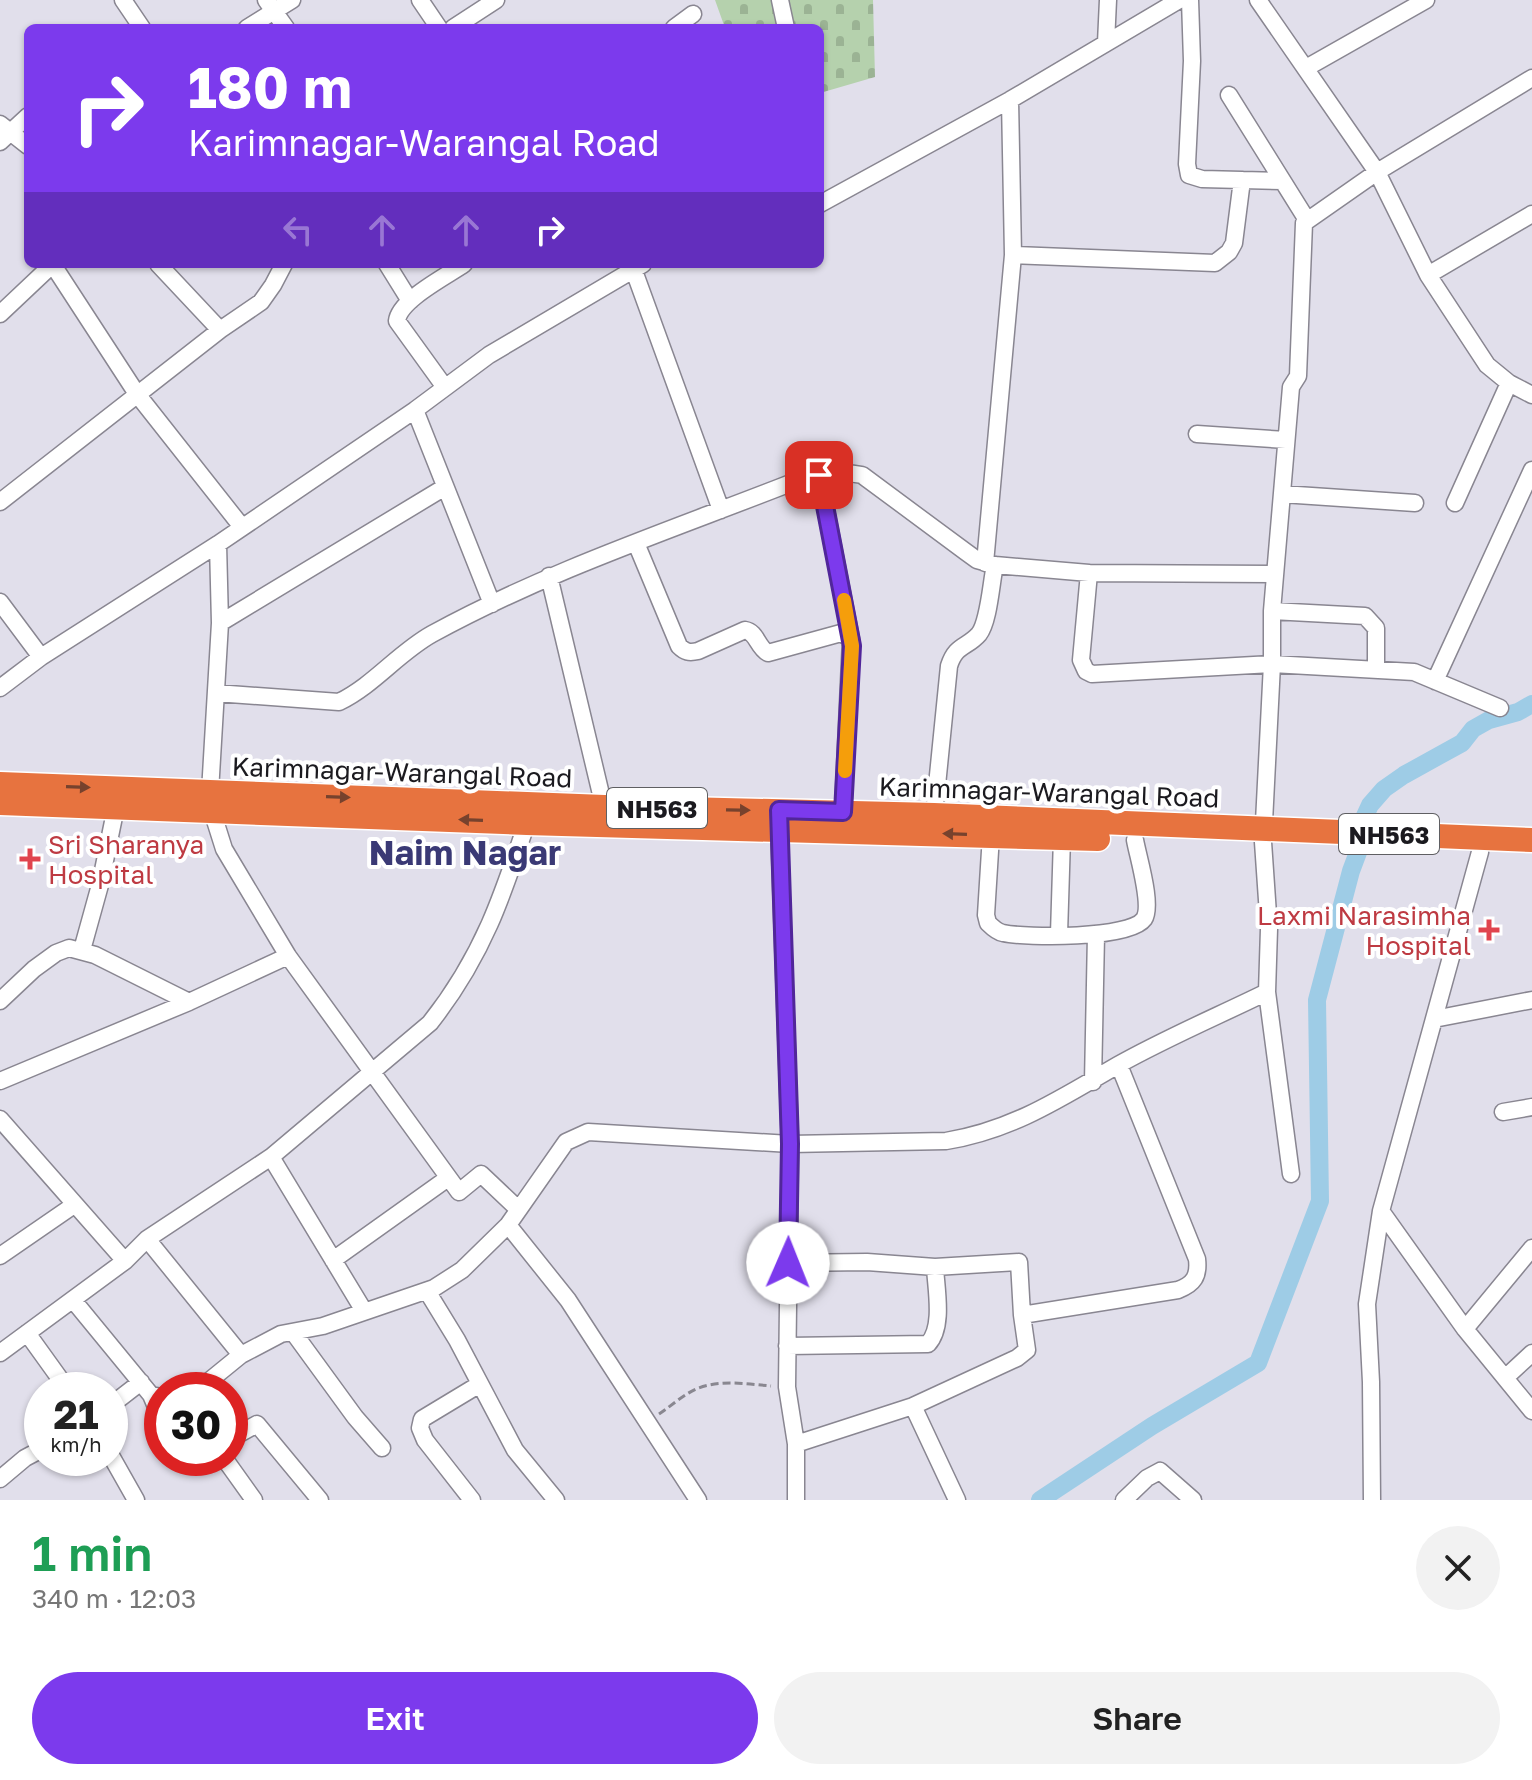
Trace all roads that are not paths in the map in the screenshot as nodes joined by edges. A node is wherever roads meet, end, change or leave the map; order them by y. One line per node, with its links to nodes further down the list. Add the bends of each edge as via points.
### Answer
1 (123, 0): 13 (street)
2 (292, 0): 11 (street)
3 (420, 0): 16 (street)
4 (496, 0): 17 (street)
5 (780, 0): 19 (street)
6 (1108, 0): 20 (street)
7 (1179, 0): 20 (street)
8 (1190, 0): 29 (street, via 1189,175)
9 (1258, 0): 21 (street)
10 (1426, 0): 21 (street)
11 (270, 6): 14 (street); 15 (street)
12 (693, 14): 18 (street)
13 (133, 24)
14 (251, 24)
15 (283, 24)
16 (436, 24)
17 (459, 24)
18 (679, 24)
19 (785, 24)
20 (1106, 43): 24 (street)
21 (1306, 68): 28 (street)
22 (1532, 78): 28 (street)
23 (1229, 95): 30 (street)
24 (1010, 100): 31 (street); 34 (street)
25 (24, 119): 26 (street)
26 (4, 133): 27 (street)
27 (24, 144)
28 (1377, 172): 33 (street); 43 (street)
29 (1242, 180): 30 (street); 34 (street, via 1234,243 1215,263)
30 (1282, 181): 33 (street)
31 (824, 202)
32 (1532, 214): 43 (street)
33 (1307, 220): 53 (street, via 1298,376 1291,387)
34 (1013, 255): 65 (street)
35 (49, 268): 45 (street)
36 (56, 268): 49 (street)
37 (162, 268): 46 (street)
38 (282, 268): 46 (street, via 261,302)
39 (389, 268): 44 (street)
40 (458, 268): 44 (street)
41 (635, 268): 48 (street)
42 (639, 268): 61 (street)
43 (1428, 275): 47 (street, via 1487,365)
44 (410, 301): 48 (street, via 397,321)
45 (0, 314)
46 (220, 330): 49 (street)
47 (1509, 383): 50 (street); 60 (street)
48 (444, 386): 51 (street)
49 (137, 394): 58 (street); 62 (street)
50 (1532, 395)
51 (415, 410): 56 (street); 62 (street)
52 (1197, 434): 53 (street)
53 (1286, 440): 57 (street)
54 (1532, 470): 77 (street)
55 (819, 475): 61 (street); 65 (street, via 862,475); 73 (street)
56 (445, 487): 70 (street); 72 (street)
57 (1282, 494): 59 (street); 67 (street)
58 (0, 502)
59 (1415, 503)
60 (1455, 503)
61 (721, 510): 63 (street)
62 (242, 527): 64 (street)
63 (636, 543): 68 (street); 73 (street, via 683,650 698,651 745,630 768,653 841,633)
64 (218, 544): 72 (street); 74 (street)
65 (990, 564): 66 (street); 88 (street, via 984,626 957,650 949,666)
66 (1089, 573): 67 (street); 75 (street, via 1081,660 1092,674)
67 (1275, 574): 71 (street)
68 (549, 576): 70 (street); 85 (street)
69 (0, 602): 74 (street)
70 (492, 604): 79 (street, via 429,636 339,702)
71 (1272, 611): 75 (street); 76 (street, via 1365,616 1376,628)
72 (220, 623): 79 (street)
73 (851, 639): 86 (street)
74 (41, 657): 78 (street)
75 (1272, 664): 76 (street); 91 (street)
76 (1376, 670): 77 (street, via 1414,672)
77 (1435, 681): 80 (street)
78 (0, 688)
79 (216, 693): 82 (street)
80 (1500, 708)
81 (0, 784): 82 (highway, Karimnagar-Warangal Road / NH563, one-way to 82)
82 (211, 802): 84 (highway, Karimnagar-Warangal Road / NH563); 87 (highway, Karimnagar-Warangal Road / NH563); 101 (street, via 229,858)
83 (0, 803): 84 (highway, Karimnagar-Warangal Road / NH563)
84 (116, 807): 100 (street)
85 (604, 807): 87 (highway, Karimnagar-Warangal Road / NH563); 89 (highway, Karimnagar-Warangal Road / NH563, one-way to 89)
86 (843, 812): 88 (highway, Karimnagar-Warangal Road / NH563); 89 (highway, Karimnagar-Warangal Road / NH563)
87 (530, 814): 89 (highway, Karimnagar-Warangal Road / NH563); 108 (street, via 498,910 451,996 430,1023)
88 (934, 815): 91 (highway, Karimnagar-Warangal Road / NH563)
89 (779, 820): 90 (highway, Karimnagar-Warangal Road / NH563, one-way to 89); 114 (street)
90 (991, 835): 92 (highway, Karimnagar-Warangal Road / NH563); 98 (street, via 988,923 1002,933)
91 (1264, 836): 93 (highway, Karimnagar-Warangal Road / NH563); 95 (highway, Karimnagar-Warangal Road / NH563); 102 (street)
92 (1062, 838): 93 (highway, Karimnagar-Warangal Road / NH563); 98 (street)
93 (1135, 840): 99 (street, via 1147,912 1130,929)
94 (1532, 840): 95 (highway, NH563)
95 (1449, 844): 96 (highway, NH563)
96 (1480, 852): 97 (highway, NH563); 106 (street)
97 (1532, 853)
98 (1059, 934): 99 (street)
99 (1096, 935): 110 (street)
100 (82, 950): 104 (street, via 56,953); 105 (street)
101 (288, 956): 105 (street); 108 (street)
102 (1267, 992): 107 (street); 116 (street)
103 (1532, 1000): 106 (street)
104 (0, 1001)
105 (189, 1002): 109 (street)
106 (1434, 1019): 120 (street)
107 (1119, 1065): 110 (street); 134 (street, via 1197,1259 1196,1277 1178,1290)
108 (371, 1074): 115 (street); 117 (street)
109 (0, 1081)
110 (1093, 1082): 114 (street, via 1021,1121 966,1138)
111 (1532, 1107): 112 (street)
112 (1503, 1112)
113 (0, 1119): 118 (street)
114 (790, 1144): 119 (street, via 588,1132 558,1149); 127 (street)
115 (271, 1157): 122 (street); 125 (street)
116 (1291, 1174)
117 (448, 1178): 119 (street, via 459,1192 483,1174); 125 (street)
118 (74, 1205): 124 (street); 126 (street)
119 (518, 1209): 121 (street)
120 (1381, 1211): 135 (street); 166 (street, via 1367,1304)
121 (508, 1225): 131 (street, via 462,1270); 161 (street, via 568,1300)
122 (147, 1239): 126 (street); 141 (street)
123 (1532, 1248): 128 (street)
124 (0, 1256)
125 (333, 1260): 133 (street)
126 (125, 1261): 132 (street)
127 (788, 1263): 129 (street); 138 (street)
128 (1519, 1264): 130 (street); 135 (street)
129 (935, 1267): 134 (street, via 1019,1262); 138 (street, via 936,1327 928,1344)
130 (1532, 1277)
131 (427, 1291): 133 (street); 146 (street)
132 (73, 1300): 137 (street); 145 (street)
133 (364, 1311): 136 (street)
134 (1022, 1315): 147 (street, via 1027,1350 1023,1355)
135 (1465, 1329): 144 (street)
136 (293, 1332): 141 (street); 151 (street)
137 (27, 1333): 139 (street); 142 (street)
138 (787, 1346): 150 (street)
139 (1, 1351)
140 (1532, 1353): 144 (street)
141 (241, 1355): 143 (street)
142 (55, 1372)
143 (220, 1372)
144 (1505, 1378): 148 (street)
145 (144, 1383)
146 (480, 1384): 159 (street, via 422,1419 420,1428); 160 (street, via 515,1450)
147 (913, 1406): 150 (street); 163 (street)
148 (1532, 1411)
149 (248, 1429): 158 (street, via 257,1424)
150 (796, 1444): 162 (street)
151 (382, 1448)
152 (24, 1459): 155 (street)
153 (122, 1476): 156 (street)
154 (237, 1476): 157 (street)
155 (0, 1479)
156 (136, 1500)
157 (254, 1500)
158 (320, 1500)
159 (471, 1500)
160 (556, 1500)
161 (698, 1500)
162 (796, 1500)
163 (957, 1500)
164 (1124, 1500): 165 (street, via 1160,1471)
165 (1193, 1500)
166 (1372, 1500)

